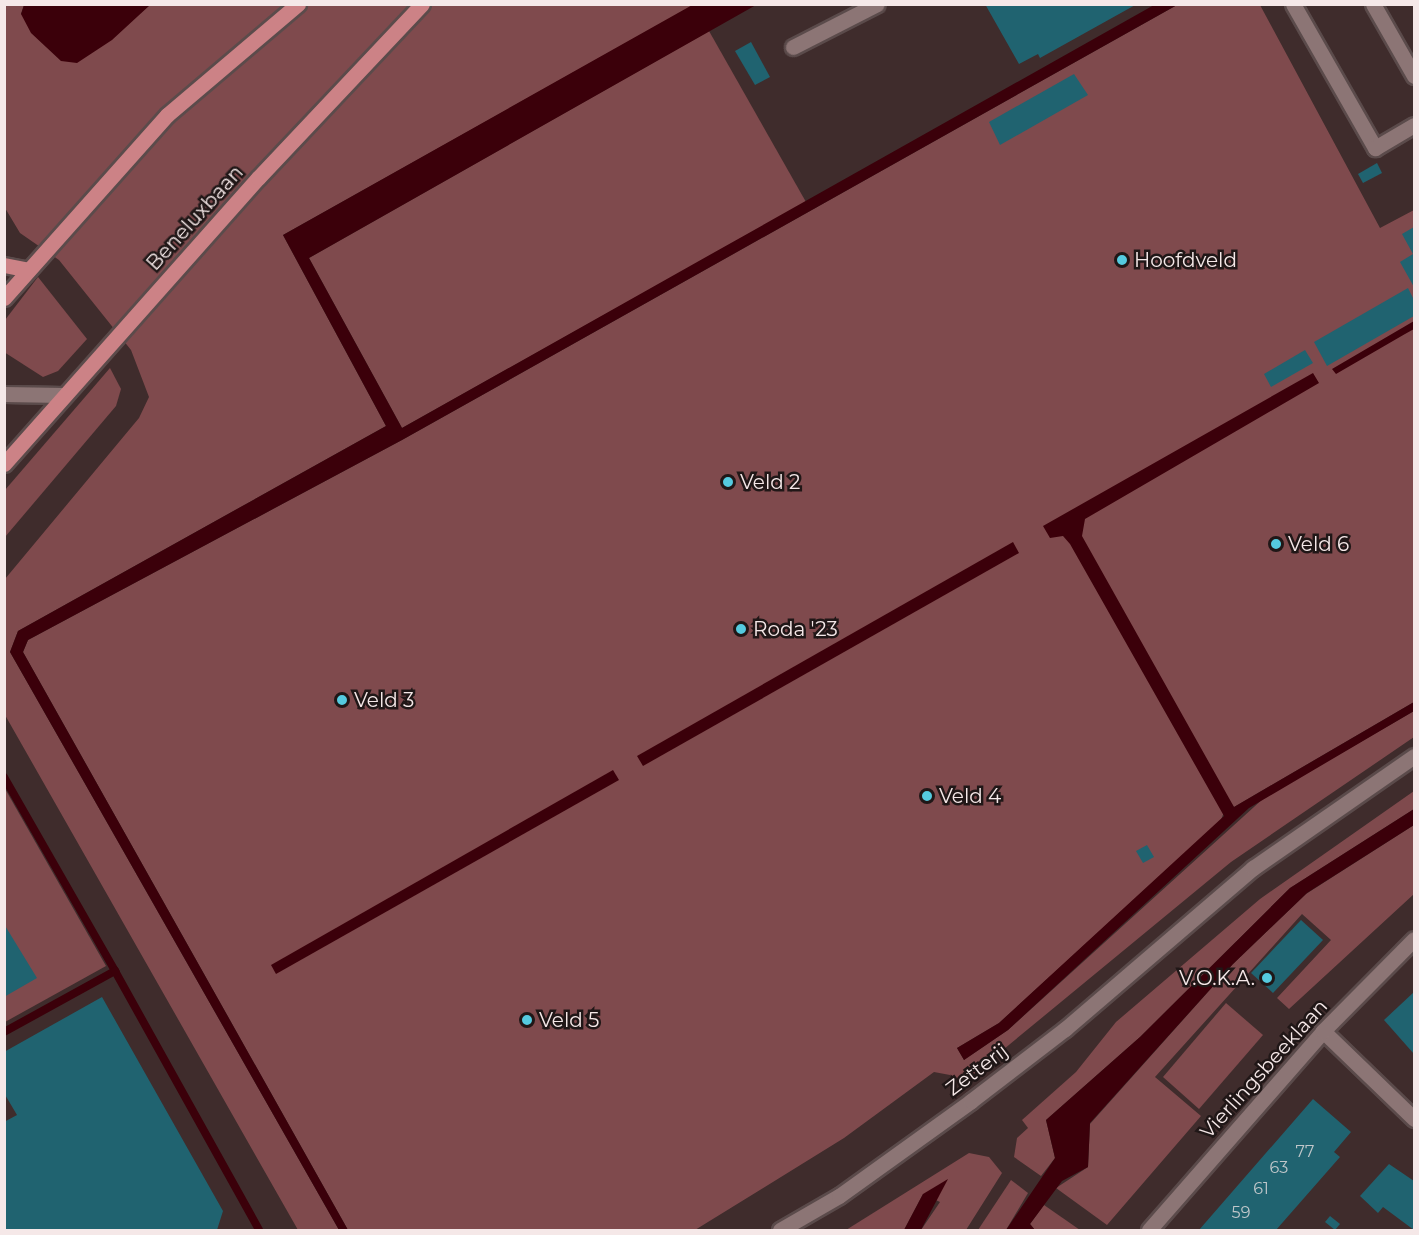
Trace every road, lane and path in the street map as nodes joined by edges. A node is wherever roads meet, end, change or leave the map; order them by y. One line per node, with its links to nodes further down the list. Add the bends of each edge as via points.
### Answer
1 (298, 4): 10 (main road, via 167,115)
2 (422, 4): 13 (main road, Beneluxbaan)
3 (877, 4): 6 (street)
4 (1293, 4): 8 (street, via 1375,148)
5 (1373, 4): 7 (street)
6 (793, 46)
7 (1414, 76)
8 (1414, 125)
9 (4, 265): 10 (main road)
10 (29, 270): 11 (main road)
11 (4, 298)
12 (4, 394): 13 (street)
13 (63, 395): 14 (main road, Beneluxbaan)
14 (4, 464)
15 (1414, 756): 19 (street, Zetterij, via 1253,868 971,1101 838,1196)
16 (1414, 939): 17 (street, Vierlingsbeeklaan)
17 (1323, 1031): 18 (street); 20 (street, Vierlingsbeeklaan)
18 (1414, 1119)
19 (780, 1230)
20 (1149, 1230)

